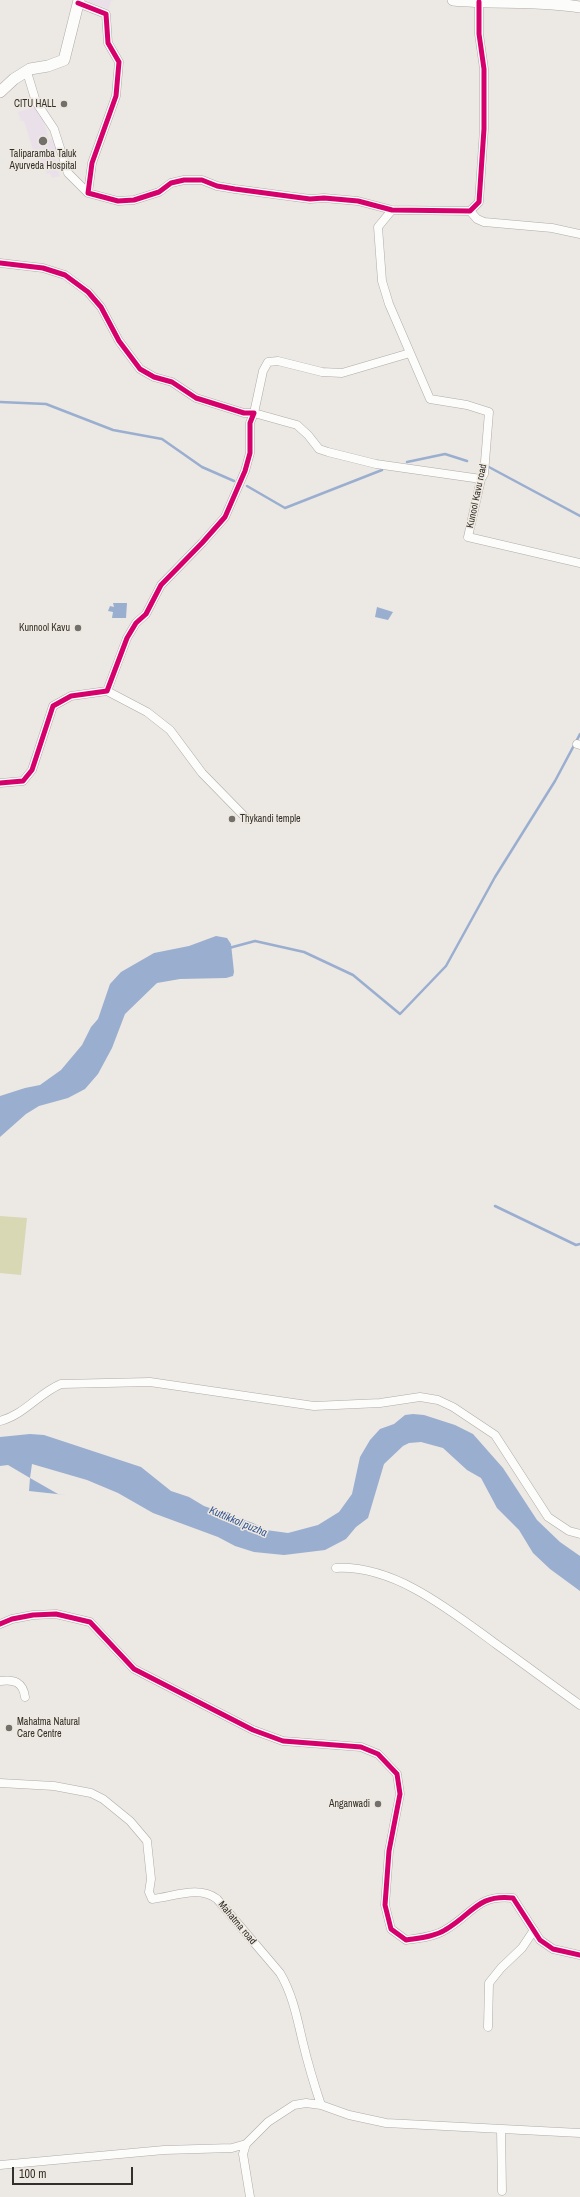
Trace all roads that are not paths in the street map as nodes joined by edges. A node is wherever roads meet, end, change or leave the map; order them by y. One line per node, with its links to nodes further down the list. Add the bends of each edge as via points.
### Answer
1 (453, 0): 3 (main road)
2 (79, 2): 5 (main road, via 64,60 48,66 30,68); 7 (street, via 106,14 108,43 119,62 116,96 92,163)
3 (479, 2): 4 (main road, via 558,2); 9 (street, via 479,34 484,69 484,129 479,202)
4 (580, 7)
5 (27, 72): 6 (main road, via 14,79); 7 (street, via 36,102 54,130 68,173)
6 (0, 92)
7 (88, 193): 8 (street, via 118,201 134,200 159,192 171,183 202,180 235,189 310,199 358,201)
8 (392, 210): 9 (street); 12 (street, Kunool Kavu road, via 378,227 382,281)
9 (470, 211): 10 (street, via 484,222 541,226)
10 (580, 234)
11 (0, 263): 13 (street, via 43,268 65,275 88,292 101,307 119,341 140,369 154,377 172,382 196,398 244,413)
12 (410, 352): 13 (street, via 342,373 322,372 278,360 268,362 263,371); 14 (street, Kunool Kavu road, via 430,400 467,405 489,412 484,474)
13 (254, 413): 14 (street, via 297,425 319,449 328,452 376,464); 16 (street, via 250,423 250,453 245,471 225,517 161,585 146,614 136,623 127,638)
14 (481, 479): 15 (street, Kunool Kavu road, via 468,537)
15 (580, 563)
16 (108, 691): 17 (street, via 71,696 53,706 32,770 23,781); 18 (street, via 147,712 170,730 202,773)
17 (0, 783)
18 (247, 819)
19 (0, 1421): 20 (street, via 20,1413 50,1388 61,1384 156,1383 314,1406 373,1404 420,1397 438,1400 495,1435 548,1517 569,1531)
20 (580, 1534)
21 (336, 1568): 25 (street, via 379,1573 437,1601)
22 (0, 1624): 27 (street, via 12,1619 48,1614 75,1617 90,1622 134,1669 253,1730 283,1741 361,1747 378,1754 397,1774 400,1794 389,1851 385,1905 391,1928 406,1940 444,1931 478,1904 498,1896 514,1898)
23 (0, 1681): 24 (street, via 20,1683)
24 (25, 1697)
25 (580, 1705)
26 (0, 1783): 30 (street, Mahatma road, via 54,1786 91,1793 103,1799 130,1821 147,1841 151,1879 149,1892 152,1899 194,1892 210,1894 217,1899 280,1973 288,1986)
27 (534, 1930): 28 (street, via 540,1940 553,1949); 29 (street, via 522,1948 489,1982)
28 (580, 1955)
29 (488, 2027)
30 (321, 2105): 31 (street, via 349,2115 386,2123); 33 (street, via 294,2105 268,2122)
31 (501, 2129): 32 (street); 35 (street)
32 (580, 2132)
33 (246, 2144): 34 (street, via 232,2148 164,2150); 36 (street, via 243,2154)
34 (0, 2164)
35 (502, 2191)
36 (250, 2197)

